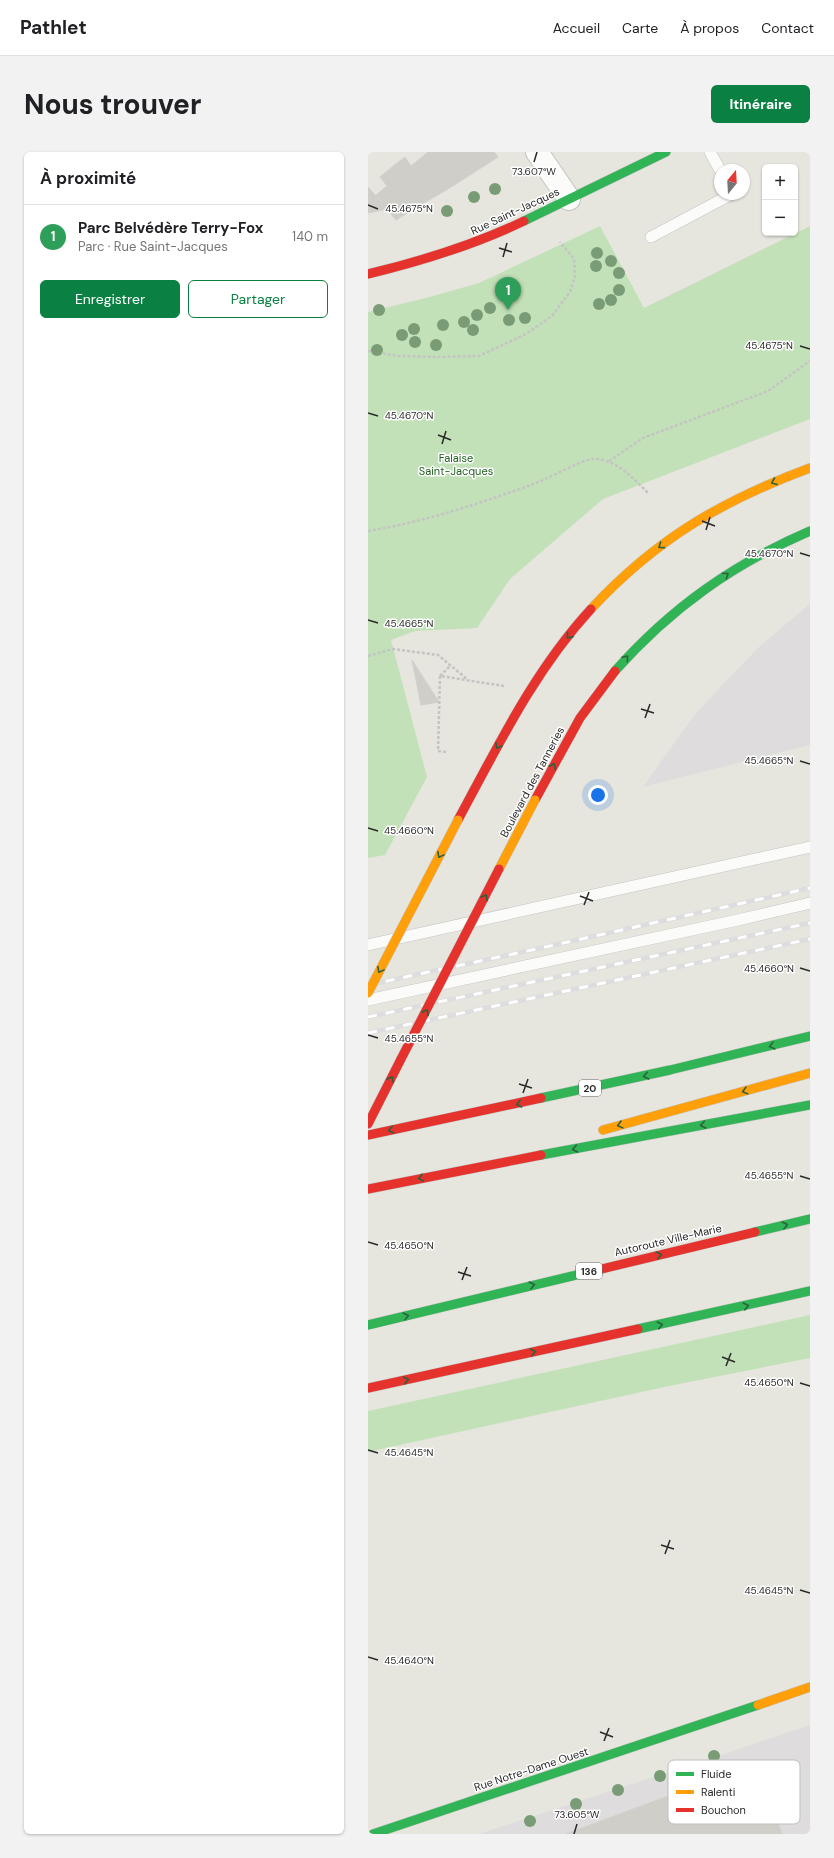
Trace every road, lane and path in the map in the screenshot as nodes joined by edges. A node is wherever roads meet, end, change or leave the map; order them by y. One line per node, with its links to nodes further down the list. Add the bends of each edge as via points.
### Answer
1 (536, 152): 5 (street)
2 (666, 152): 5 (main road, Rue Saint-Jacques)
3 (710, 152): 4 (lane)
4 (717, 164)
5 (569, 199): 9 (main road, Rue Saint-Jacques, via 477,242 441,255)
6 (721, 200): 7 (lane)
7 (651, 237)
8 (560, 242): 10 (path, via 574,259 575,276 570,292 552,316 526,334 479,356 399,356)
9 (368, 274)
10 (368, 351)
11 (810, 361): 12 (path, via 768,391 643,438)
12 (609, 461): 14 (path, via 627,472); 15 (path, via 591,459 533,485 398,526)
13 (810, 468): 26 (main road, one-way to 26, bridge, via 737,498 707,514 650,553 595,604 539,676 504,735)
14 (648, 493)
15 (368, 531)
16 (810, 531): 31 (main road, Boulevard des Tanneries, one-way to 16, bridge, via 535,800 587,707 630,654 678,609 730,572 778,545)
17 (368, 656): 18 (path, via 393,649 413,651 438,655)
18 (450, 666): 19 (path); 20 (path)
19 (440, 676): 20 (path); 22 (path, via 438,751)
20 (468, 680): 21 (path)
21 (504, 686)
22 (446, 752)
23 (810, 847): 25 (lane)
24 (810, 903): 27 (lane)
25 (368, 945)
26 (368, 993)
27 (368, 1000)
28 (810, 1036): 33 (main road, 20, one-way to 33, via 648,1076)
29 (810, 1073): 32 (main road, one-way to 32)
30 (810, 1105): 35 (main road, one-way to 35)
31 (368, 1124)
32 (597, 1132)
33 (368, 1135)
34 (566, 1140): 35 (main road)
35 (459, 1170): 36 (main road, one-way to 36)
36 (368, 1189)
37 (810, 1219): 39 (main road, Autoroute Ville-Marie / 136, one-way to 37)
38 (810, 1291): 40 (main road, one-way to 38)
39 (368, 1325)
40 (368, 1388)
41 (810, 1687): 42 (main road, Rue Notre-Dame Ouest)
42 (373, 1834)

